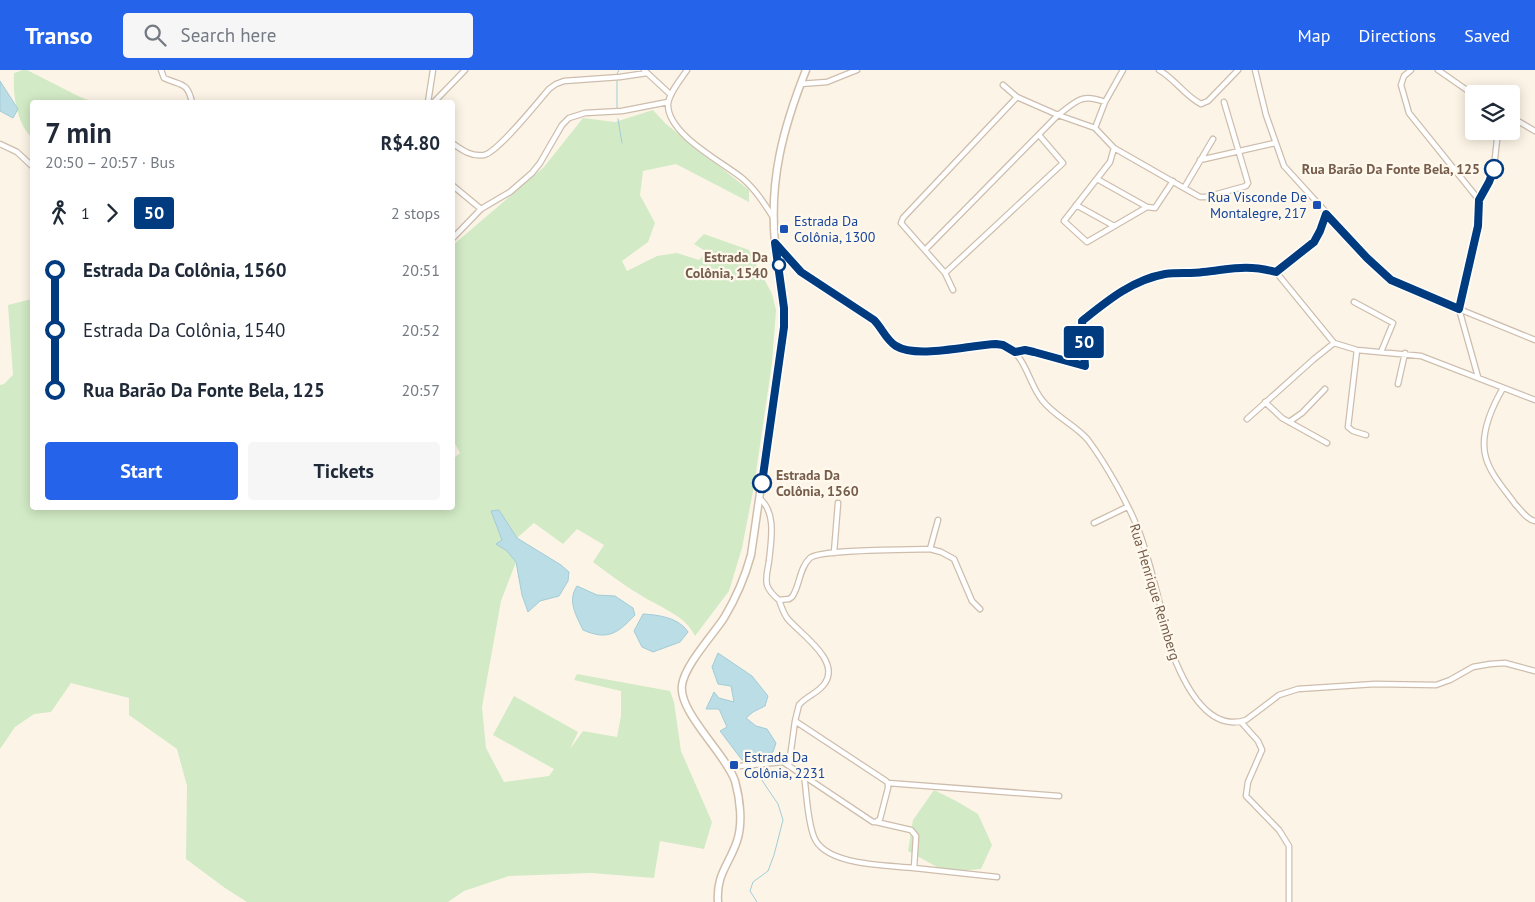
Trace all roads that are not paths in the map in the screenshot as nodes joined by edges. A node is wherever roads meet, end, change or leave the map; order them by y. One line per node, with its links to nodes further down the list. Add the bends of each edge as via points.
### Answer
1 (161, 70): 19 (street, via 164,78 185,86)
2 (433, 70): 20 (street)
3 (465, 70): 21 (street)
4 (686, 70): 17 (street)
5 (806, 70): 14 (main road)
6 (857, 70): 14 (street, via 827,82)
7 (1123, 70): 23 (street)
8 (1159, 70): 9 (street, via 1201,104 1208,101)
9 (1238, 70)
10 (1254, 70): 32 (street)
11 (1410, 70): 43 (street, via 1401,85 1408,113)
12 (1438, 70): 16 (street)
13 (646, 72): 17 (street); 34 (street, via 556,84 488,154 472,155)
14 (800, 84): 48 (main road, via 778,155)
15 (1003, 85): 18 (street)
16 (1465, 89)
17 (672, 95): 22 (street)
18 (1016, 97): 25 (street); 52 (street, via 903,218 901,224)
19 (192, 100)
20 (428, 100)
21 (436, 100)
22 (668, 102): 46 (street, via 569,118 532,173 510,192); 48 (street, via 674,124 742,178)
23 (1105, 102): 25 (street, via 1091,97 1078,100); 27 (street)
24 (1224, 102): 36 (street)
25 (1058, 115): 27 (street); 29 (street)
26 (1520, 122): 28 (street)
27 (1095, 128): 35 (street)
28 (1535, 131)
29 (1039, 134): 52 (street); 54 (street, via 1063,163)
30 (1212, 139): 37 (street)
31 (1497, 140): 43 (street, via 1494,167)
32 (1275, 143): 36 (street); 47 (street, via 1284,166)
33 (0, 144): 38 (street, via 17,152)
34 (455, 145)
35 (1114, 148): 39 (street, via 1110,162); 40 (street)
36 (1238, 151): 37 (street); 42 (street, via 1248,183 1246,186 1206,197)
37 (1200, 160): 42 (street)
38 (30, 164)
39 (1096, 179): 44 (street); 45 (street)
40 (1172, 181): 42 (street); 45 (street, via 1155,208)
41 (455, 188): 46 (street)
42 (1184, 188)
43 (1479, 200): 57 (street, via 1478,226)
44 (1076, 205): 49 (street); 49 (street, via 1064,221 1087,242)
45 (1147, 207): 49 (street)
46 (481, 209): 50 (street)
47 (1326, 214): 53 (street, via 1314,242); 57 (street, via 1391,280)
48 (773, 216): 51 (main road)
49 (1114, 226)
50 (455, 236)
51 (775, 243): 61 (street, via 801,272 874,320 890,341 901,349 918,352 996,344); 74 (main road, via 784,327)
52 (925, 250): 54 (street)
53 (1276, 272): 59 (street); 61 (street, via 1246,266 1175,273 1153,277 1126,289 1082,321 1085,366 1025,350)
54 (945, 273): 55 (street)
55 (953, 290)
56 (1354, 302): 62 (street, via 1393,323)
57 (1459, 309): 58 (street); 64 (street)
58 (1535, 340)
59 (1334, 343): 60 (street); 69 (street)
60 (1357, 350): 62 (street); 72 (street, via 1347,424 1350,430)
61 (1015, 352): 76 (street, Rua Henrique Reimberg, via 1042,400 1087,439)
62 (1381, 352): 63 (street)
63 (1405, 353): 64 (street); 65 (street)
64 (1478, 377): 66 (street)
65 (1398, 384)
66 (1503, 388): 68 (street); 78 (street, via 1489,417 1486,456 1509,496 1529,519)
67 (1325, 389): 71 (street)
68 (1535, 400)
69 (1265, 402): 70 (street); 71 (street)
70 (1247, 418)
71 (1289, 422): 73 (street)
72 (1366, 435)
73 (1327, 443)
74 (759, 498): 82 (street, via 768,507 771,519 767,584); 88 (main road, via 745,575 725,616 689,668 682,688 692,716)
75 (838, 503): 81 (street)
76 (1127, 507): 79 (street); 86 (street, Rua Henrique Reimberg, via 1140,536 1173,655 1181,673 1194,697 1207,710 1219,718)
77 (938, 520): 80 (street)
78 (1535, 521)
79 (1094, 522)
80 (930, 549): 81 (street); 83 (street, via 954,559 972,601)
81 (834, 553): 82 (street, via 811,558 792,597)
82 (779, 600): 85 (street, via 788,619 822,655 829,672 825,684 798,705)
83 (980, 608)
84 (1535, 671): 86 (street, via 1505,663 1490,664 1473,667 1436,685 1376,684 1298,689 1279,695)
85 (796, 721): 87 (street); 90 (street)
86 (1241, 722): 96 (street, via 1262,750 1248,782 1246,796 1279,830 1289,846)
87 (789, 765): 88 (street, via 777,761); 89 (street)
88 (729, 767): 95 (main road, via 737,789 740,816 738,839 720,878)
89 (804, 776): 92 (street); 93 (street, via 814,838 826,852 852,861)
90 (888, 783): 91 (street); 92 (street, via 880,819)
91 (1059, 796)
92 (876, 822): 93 (street, via 911,830 916,836)
93 (914, 868): 94 (street)
94 (997, 877)
95 (718, 902)
96 (1289, 902)

